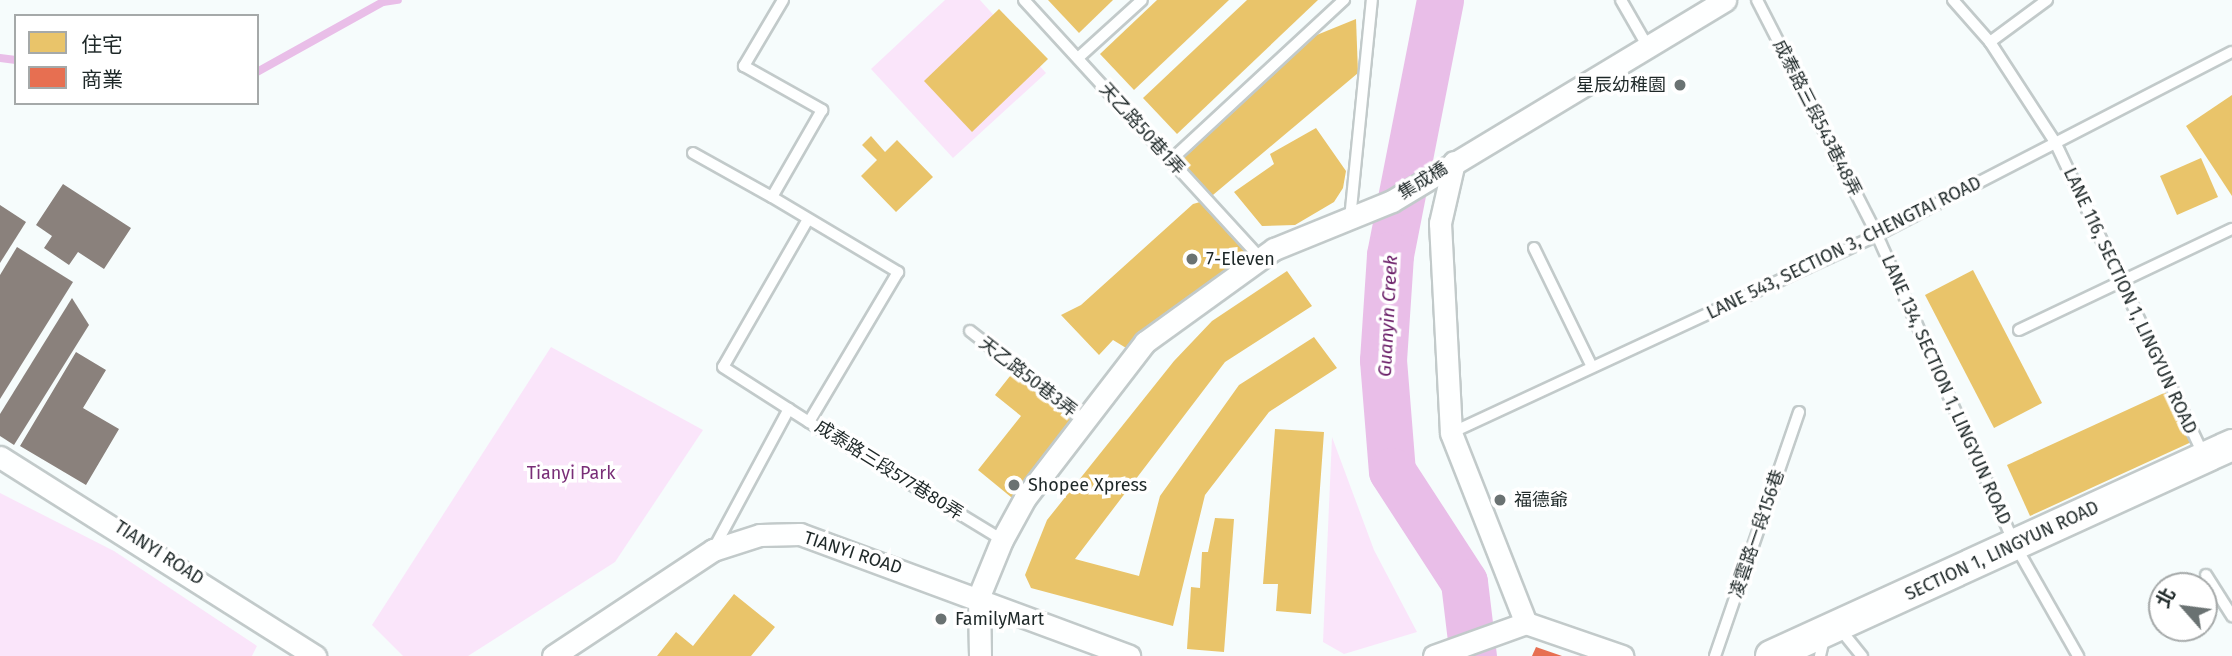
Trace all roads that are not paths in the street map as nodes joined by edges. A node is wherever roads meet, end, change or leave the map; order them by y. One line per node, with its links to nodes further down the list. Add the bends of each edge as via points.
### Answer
1 (783, 0): 19 (lane, via 744,66 822,110)
2 (1024, 0): 14 (lane, 天乙路50巷1弄)
3 (1143, 0): 14 (lane)
4 (1344, 0): 17 (lane)
5 (1372, 0): 21 (lane)
6 (1621, 0): 12 (lane)
7 (1726, 0): 12 (street, 集成橋)
8 (1757, 0): 23 (lane, 成泰路三段543巷48弄)
9 (1954, 0): 11 (lane, LANE 116, SECTION 1, LINGYUN ROAD)
10 (2047, 0): 11 (lane)
11 (1990, 41): 15 (lane, LANE 116, SECTION 1, LINGYUN ROAD)
12 (1648, 47): 18 (street, 集成橋)
13 (2232, 52): 15 (lane, LANE 543, SECTION 3, CHENGTAI ROAD)
14 (1078, 58): 17 (lane, 天乙路50巷1弄)
15 (2056, 142): 23 (lane, LANE 543, SECTION 3, CHENGTAI ROAD); 26 (lane, LANE 116, SECTION 1, LINGYUN ROAD)
16 (693, 153): 19 (lane, 成泰路三段577巷80弄)
17 (1171, 160): 25 (lane, 天乙路50巷1弄)
18 (1454, 162): 21 (street, 集成橋); 34 (street, via 1440,223)
19 (772, 197): 20 (lane, 成泰路三段577巷80弄)
20 (807, 221): 30 (lane, via 723,367); 32 (lane, 成泰路三段577巷80弄, via 898,272)
21 (1349, 222): 25 (street, 集成橋)
22 (2232, 229): 26 (lane)
23 (1878, 235): 29 (lane, LANE 543, SECTION 3, CHENGTAI ROAD); 39 (lane, LANE 134, SECTION 1, LINGYUN ROAD)
24 (1534, 248): 29 (lane)
25 (1260, 258): 33 (street, 集成橋, via 1144,342)
26 (2122, 280): 27 (lane); 37 (lane, LANE 116, SECTION 1, LINGYUN ROAD)
27 (2019, 330)
28 (970, 331): 33 (lane, 天乙路50巷3弄)
29 (1592, 367): 34 (lane, LANE 543, SECTION 3, CHENGTAI ROAD)
30 (789, 409): 32 (lane); 40 (lane)
31 (1799, 412): 52 (lane, 凌雲路一段156巷)
32 (809, 422): 38 (lane, 成泰路三段577巷80弄)
33 (1086, 422): 38 (street, 集成橋)
34 (1451, 433): 44 (street)
35 (2232, 445): 37 (street, SECTION 1, LINGYUN ROAD)
36 (0, 457): 46 (street, TIANYI ROAD)
37 (2205, 459): 39 (street, SECTION 1, LINGYUN ROAD)
38 (1002, 540): 42 (street, 集成橋)
39 (2015, 545): 45 (street, SECTION 1, LINGYUN ROAD); 55 (lane, LANE 134, SECTION 1, LINGYUN ROAD)
40 (713, 550): 42 (street, TIANYI ROAD, via 760,535 800,534); 47 (street, TIANYI ROAD)
41 (2218, 594): 43 (lane)
42 (979, 596): 48 (street); 49 (street, TIANYI ROAD)
43 (2232, 617)
44 (1526, 623): 50 (street); 51 (street)
45 (1828, 638): 53 (street, SECTION 1, LINGYUN ROAD); 54 (lane)
46 (315, 656)
47 (553, 656)
48 (976, 656)
49 (1129, 656)
50 (1434, 656)
51 (1622, 656)
52 (1715, 656)
53 (1771, 656)
54 (1861, 656)
55 (2078, 656)

